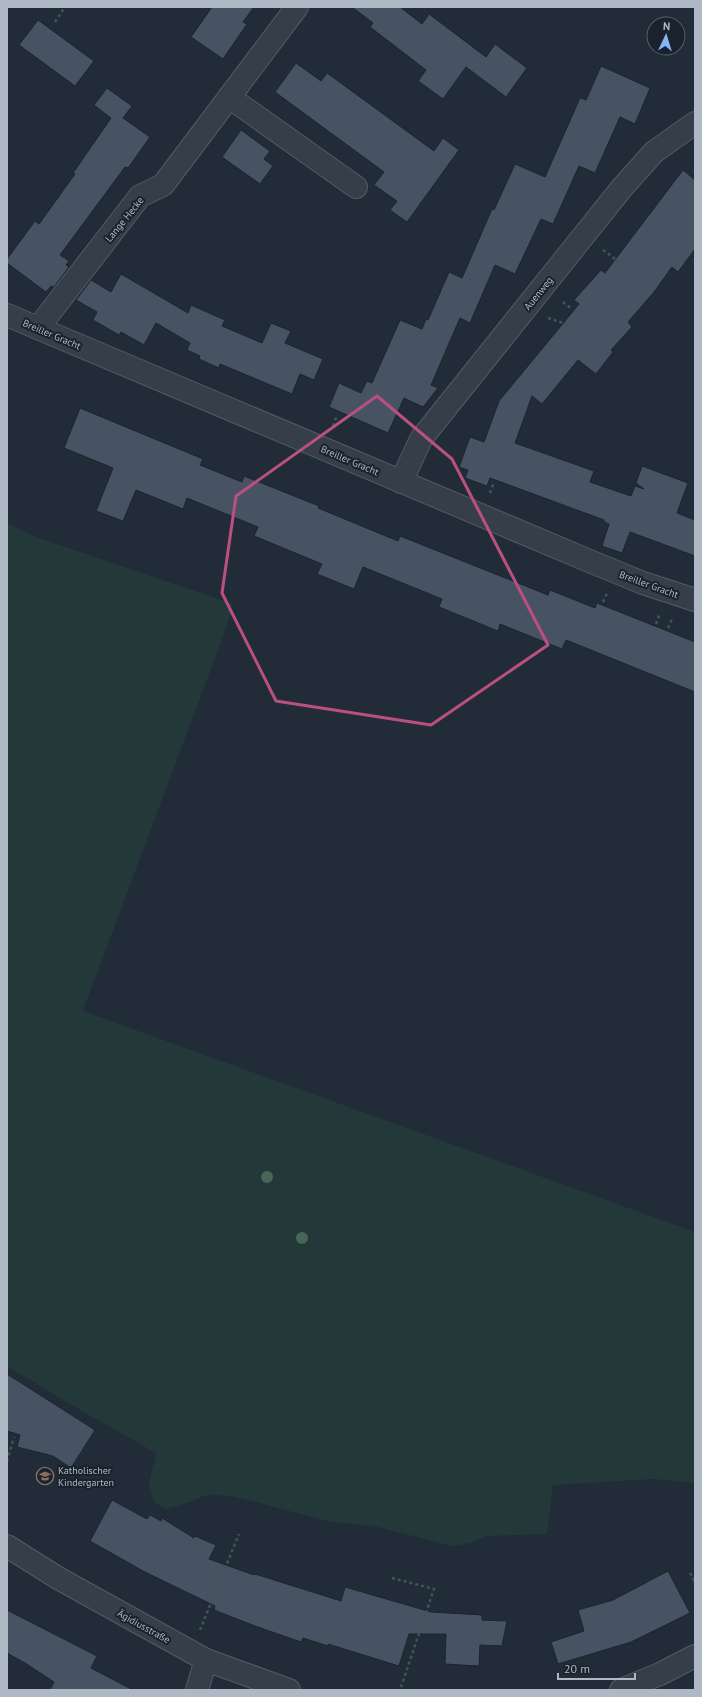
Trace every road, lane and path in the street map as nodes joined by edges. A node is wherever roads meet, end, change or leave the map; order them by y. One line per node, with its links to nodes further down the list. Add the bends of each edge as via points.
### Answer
1 (65, 7): 3 (path)
2 (297, 7): 4 (street, Lange Hecke)
3 (55, 22)
4 (229, 97): 6 (street); 9 (street, Lange Hecke, via 163,185 140,196)
5 (695, 123): 7 (street, Auenweg, via 654,152)
6 (356, 187)
7 (528, 305): 10 (path, via 544,317 563,323); 11 (street, Auenweg, via 421,439)
8 (7, 315): 9 (street, Breiller Gracht)
9 (38, 328): 11 (street, Breiller Gracht)
10 (586, 342)
11 (401, 482): 12 (street, Breiller Gracht, via 615,572)
12 (695, 600)
13 (14, 1437): 14 (path)
14 (7, 1461)
15 (239, 1534): 20 (path)
16 (7, 1546): 20 (street, Ägidiusstraße, via 53,1575)
17 (690, 1572): 19 (path)
18 (392, 1578): 24 (path, via 434,1589)
19 (695, 1582)
20 (198, 1656): 22 (street); 23 (street, Ägidiusstraße)
21 (695, 1656): 25 (street)
22 (197, 1690)
23 (289, 1690)
24 (400, 1690)
25 (621, 1690)

